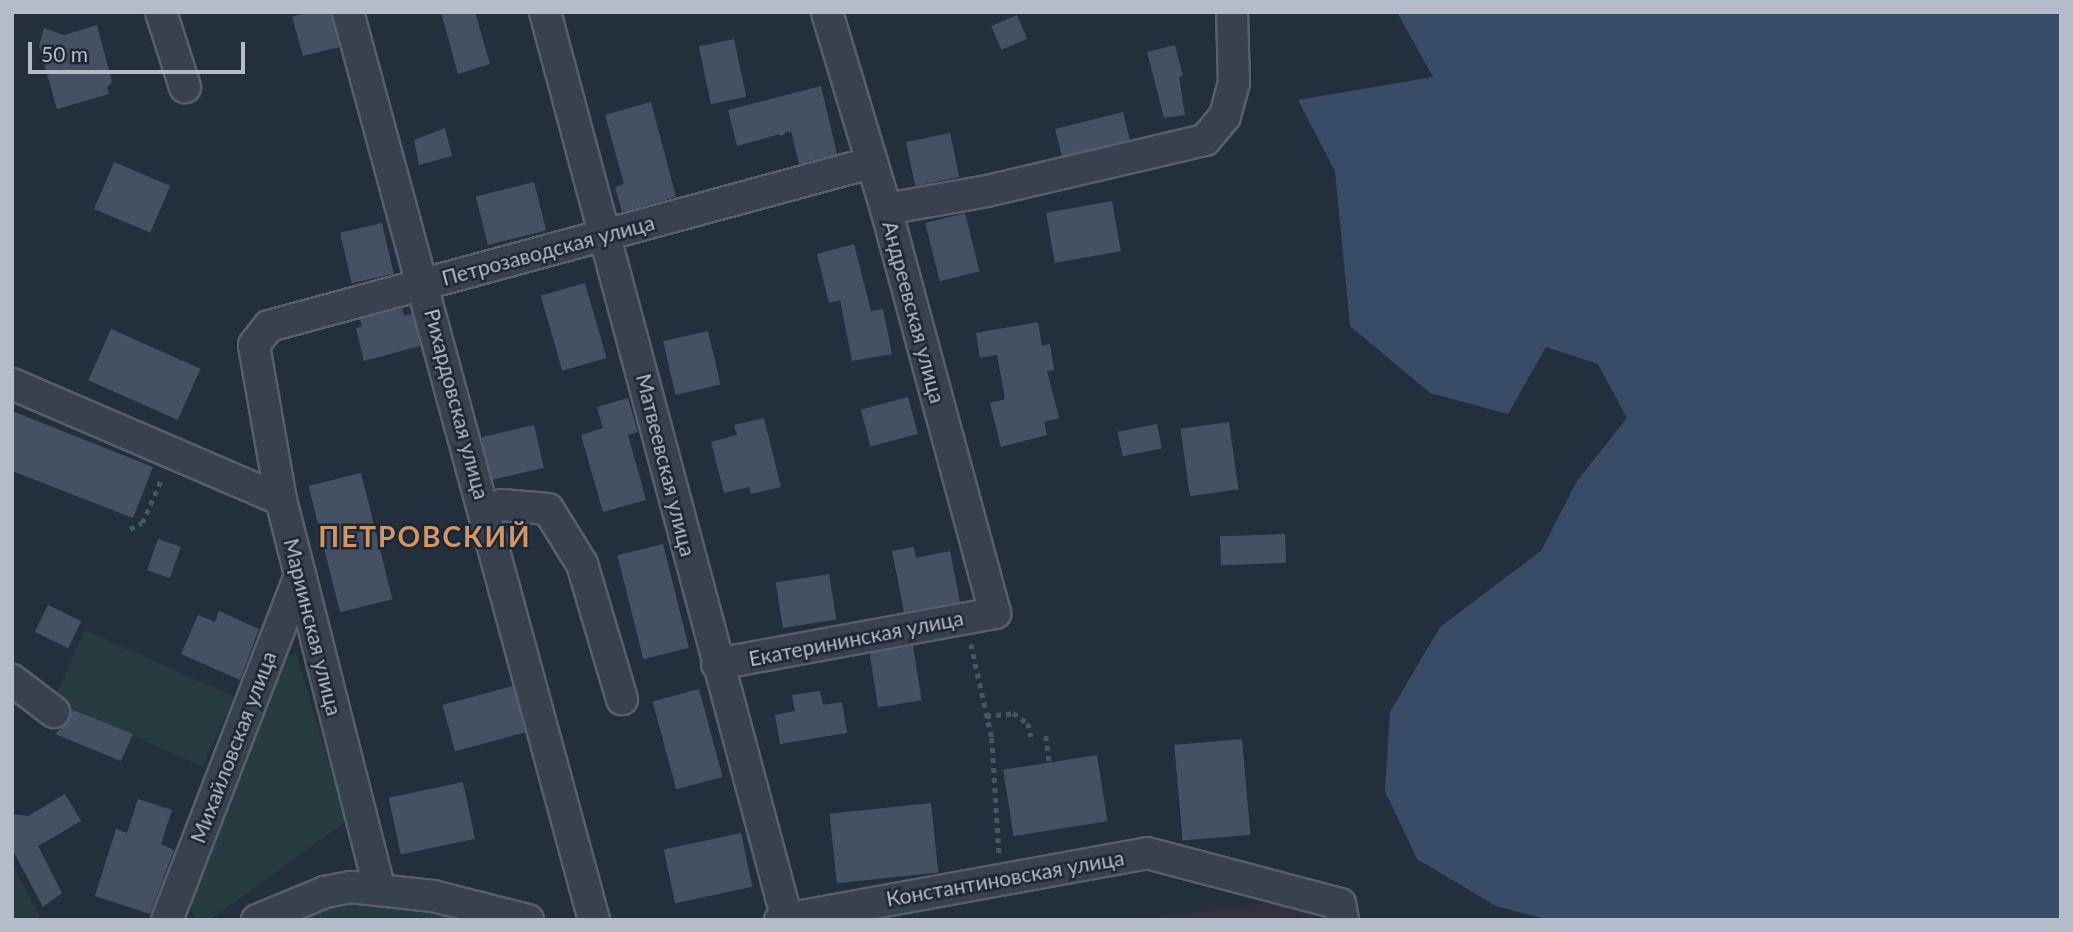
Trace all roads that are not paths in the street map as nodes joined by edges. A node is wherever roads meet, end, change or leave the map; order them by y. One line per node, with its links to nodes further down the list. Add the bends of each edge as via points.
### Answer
1 (161, 12): 6 (street)
2 (348, 12): 10 (street, Рихардовская улица)
3 (545, 12): 9 (street, Матвеевская улица)
4 (827, 12): 7 (street, Андреевская улица)
5 (1232, 12): 8 (street, via 1234,83 1225,116 1205,140 987,191)
6 (184, 87)
7 (870, 163): 8 (street, Андреевская улица); 9 (street, Петрозаводская улица)
8 (886, 209): 16 (street, Андреевская улица)
9 (607, 233): 10 (street, Петрозаводская улица); 17 (street, Матвеевская улица)
10 (425, 284): 11 (street, Петрозаводская улица, via 269,326 254,345); 14 (street, Рихардовская улица)
11 (255, 365): 13 (street, Мариинская улица)
12 (12, 384): 13 (street)
13 (281, 500): 15 (street, Мариинская улица)
14 (485, 510): 19 (street, via 502,505 548,509 582,564); 27 (street, Рихардовская улица)
15 (300, 575): 21 (street, Мариинская улица); 24 (street, Михайловская улица)
16 (995, 613): 17 (street, Екатерининская улица)
17 (717, 664): 23 (street, Матвеевская улица)
18 (12, 680): 20 (street)
19 (622, 699)
20 (54, 712)
21 (379, 887): 25 (street, via 326,891); 26 (street, via 484,906)
22 (869, 911): 23 (street, Константиновская улица); 28 (street, Константиновская улица, via 1001,879 1147,853 1340,904)
23 (783, 919)
24 (167, 920)
25 (257, 920)
26 (528, 920)
27 (593, 920)
28 (1343, 920)

